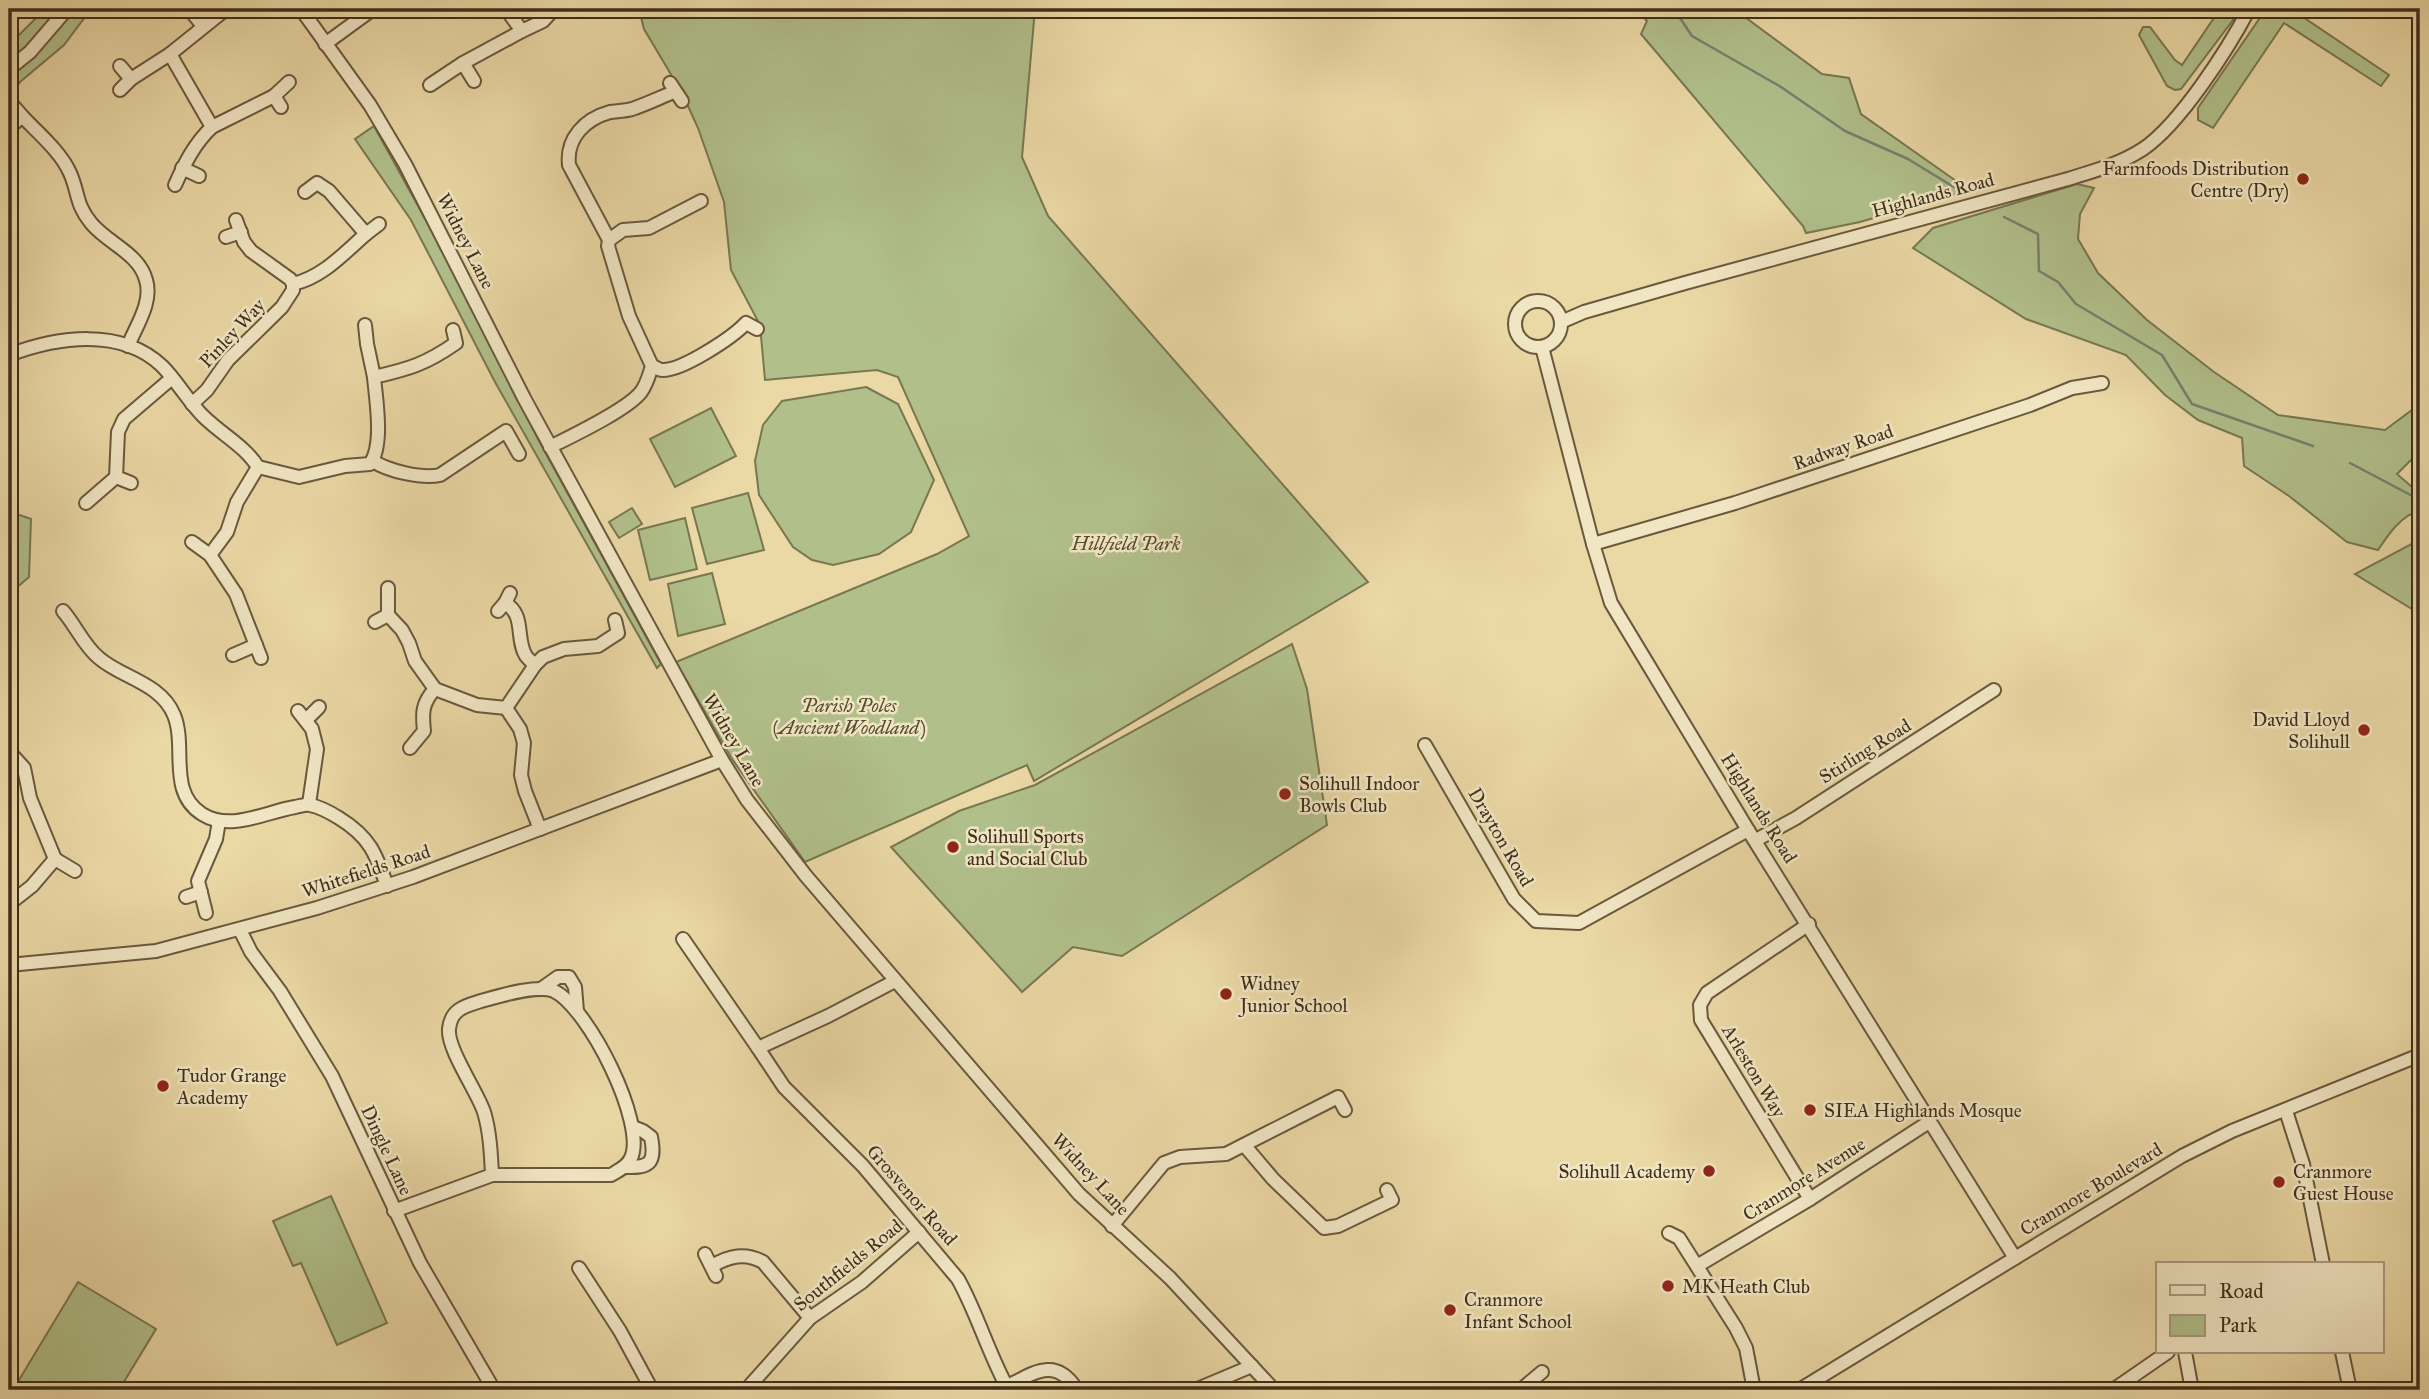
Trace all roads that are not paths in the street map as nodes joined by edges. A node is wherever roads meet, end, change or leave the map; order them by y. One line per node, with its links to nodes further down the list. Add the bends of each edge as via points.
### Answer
1 (67, 9): 15 (street)
2 (189, 9): 9 (street)
3 (226, 9): 9 (street)
4 (302, 9): 11 (street, Widney Lane)
5 (373, 9): 11 (street)
6 (506, 9): 10 (street)
7 (554, 9): 10 (street, via 543,21)
8 (2249, 9): 39 (street, Highlands Road, via 2212,69 2170,123 2127,158 2068,179 1685,283)
9 (203, 26): 12 (street)
10 (522, 31): 13 (street)
11 (325, 44): 50 (street, Widney Lane, via 370,105 405,164)
12 (170, 54): 16 (street); 24 (street)
13 (463, 63): 17 (street); 19 (street)
14 (120, 66): 16 (street)
15 (9, 69)
16 (131, 79): 20 (street)
17 (474, 81)
18 (289, 82): 24 (street, via 278,101)
19 (430, 85)
20 (120, 90)
21 (675, 92): 36 (street, via 588,122 570,144 569,165)
22 (9, 101): 23 (street)
23 (22, 116): 25 (street); 42 (street, via 63,160 76,200 92,225 143,270 147,300)
24 (212, 127): 26 (street)
25 (9, 128)
26 (182, 168): 28 (street); 30 (street)
27 (318, 169): 29 (street)
28 (200, 177)
29 (317, 183): 31 (street); 34 (street)
30 (175, 185)
31 (305, 192)
32 (693, 201): 36 (street, via 649,228 624,230)
33 (379, 223): 34 (street)
34 (366, 234): 37 (street, via 331,265)
35 (226, 237): 37 (street, via 238,226 251,251)
36 (609, 240): 45 (street, via 629,316)
37 (293, 284): 49 (street, Pinley Way, via 282,307 228,360)
38 (749, 321): 45 (street, via 689,361 663,370)
39 (1561, 322): 43 (street, via 1556,338); 43 (street, via 1549,304 1539,301 1520,310 1516,330 1521,340)
40 (365, 325): 46 (street)
41 (453, 330): 46 (street, via 456,343 440,354 412,369)
42 (128, 346): 44 (street, via 84,338); 47 (street, via 161,365)
43 (1542, 347): 58 (street, Highlands Road)
44 (9, 355)
45 (652, 366): 50 (street, via 640,394)
46 (374, 377): 52 (street, via 378,421)
47 (172, 378): 49 (street); 54 (street, via 124,419 118,432)
48 (2102, 383): 58 (street, Radway Road, via 2072,388 1735,503)
49 (192, 404): 53 (street)
50 (550, 447): 79 (street, Widney Lane)
51 (519, 454): 52 (street, via 504,425 453,468 429,477)
52 (373, 461): 53 (street, via 299,477)
53 (258, 467): 59 (street, via 237,502 227,532)
54 (116, 477): 55 (street); 56 (street)
55 (131, 483)
56 (86, 503)
57 (192, 542): 59 (street)
58 (1593, 544): 83 (street, Highlands Road, via 1611,603)
59 (209, 555): 68 (street, via 236,594)
60 (388, 588): 64 (street)
61 (504, 603): 71 (street, via 513,608 520,622 526,656)
62 (63, 611): 66 (street)
63 (83, 614): 66 (street)
64 (388, 615): 65 (street); 72 (street, via 402,630 415,661)
65 (375, 622)
66 (76, 626): 81 (street, via 97,657 164,701 174,715 183,793 203,815)
67 (620, 629): 71 (street, via 598,646 552,652)
68 (256, 645): 69 (street); 70 (street)
69 (233, 655)
70 (261, 658)
71 (535, 665): 75 (street)
72 (435, 689): 75 (street, via 477,705); 77 (street, via 424,701 422,712 431,732)
73 (1994, 690): 83 (street, Stirling Road, via 1796,818)
74 (319, 707): 80 (street, via 302,715 317,749)
75 (506, 708): 82 (street, via 524,743 521,775)
76 (1425, 745): 83 (street, Drayton Road, via 1514,899 1536,921 1579,923)
77 (410, 748)
78 (9, 755): 84 (street, via 24,768 30,798)
79 (722, 760): 82 (street, Whitefields Road); 95 (street, Widney Lane, via 775,839)
80 (309, 804): 81 (street, via 250,819); 86 (street, via 362,835 377,855)
81 (219, 821): 87 (street, via 198,881)
82 (540, 829): 86 (street, Whitefields Road)
83 (1752, 835): 91 (street, Highlands Road)
84 (55, 859): 85 (street); 89 (street)
85 (75, 871)
86 (387, 886): 92 (street, Whitefields Road)
87 (201, 892): 88 (street); 90 (street)
88 (186, 897)
89 (9, 904)
90 (206, 913)
91 (1809, 924): 102 (street, Highlands Road); 108 (street, Arleston Way, via 1707,993 1700,1005 1700,1020)
92 (240, 930): 94 (street, Whitefields Road, via 156,951); 109 (street, Dingle Lane, via 332,1076)
93 (683, 939): 98 (street, Grosvenor Road)
94 (9, 965)
95 (895, 981): 98 (street); 110 (street, Widney Lane)
96 (541, 989): 97 (street, via 553,990); 97 (street, via 558,977 569,977 575,987); 106 (street, via 460,1007 449,1026 448,1035 484,1111)
97 (577, 1011): 103 (street, via 614,1074)
98 (758, 1048): 111 (street, Grosvenor Road, via 784,1087 863,1166)
99 (2420, 1055): 101 (street, Cranmore Boulevard)
100 (1345, 1110): 104 (street, via 1338,1097)
101 (2286, 1111): 114 (street, Cranmore Boulevard, via 2182,1156); 115 (street, via 2303,1164)
102 (1929, 1122): 108 (street, Cranmore Avenue); 114 (street, Highlands Road)
103 (633, 1127): 105 (street, via 634,1150); 105 (street, via 651,1137 654,1150 642,1168)
104 (1245, 1146): 107 (street, via 1324,1228 1392,1200); 110 (street, via 1226,1154 1180,1157 1164,1163)
105 (625, 1167): 106 (street, via 611,1175)
106 (492, 1175): 109 (street)
107 (1387, 1190)
108 (1810, 1199): 116 (street, Cranmore Avenue)
109 (394, 1211): 124 (street, Dingle Lane)
110 (1112, 1226): 122 (street, Widney Lane, via 1170,1278)
111 (919, 1232): 118 (street, Southfields Road, via 862,1282); 123 (street, Grosvenor Road, via 968,1297)
112 (1669, 1233): 116 (street, via 1679,1238)
113 (705, 1254): 118 (street, via 714,1271 737,1256 763,1262)
114 (2015, 1258): 131 (street, Cranmore Boulevard)
115 (2323, 1262)
116 (1697, 1266): 130 (street, via 1746,1348)
117 (579, 1268): 125 (street)
118 (810, 1318): 126 (street, Southfields Road)
119 (2165, 1354): 132 (street)
120 (2185, 1354): 133 (street)
121 (2342, 1354): 134 (street)
122 (1252, 1366): 128 (street); 129 (street, Widney Lane)
123 (1004, 1389): 127 (street, via 1050,1369 1065,1375)
124 (494, 1390)
125 (652, 1390)
126 (746, 1390)
127 (1077, 1390)
128 (1195, 1390)
129 (1273, 1390)
130 (1754, 1390)
131 (1799, 1390)
132 (2113, 1390)
133 (2192, 1390)
134 (2350, 1390)

